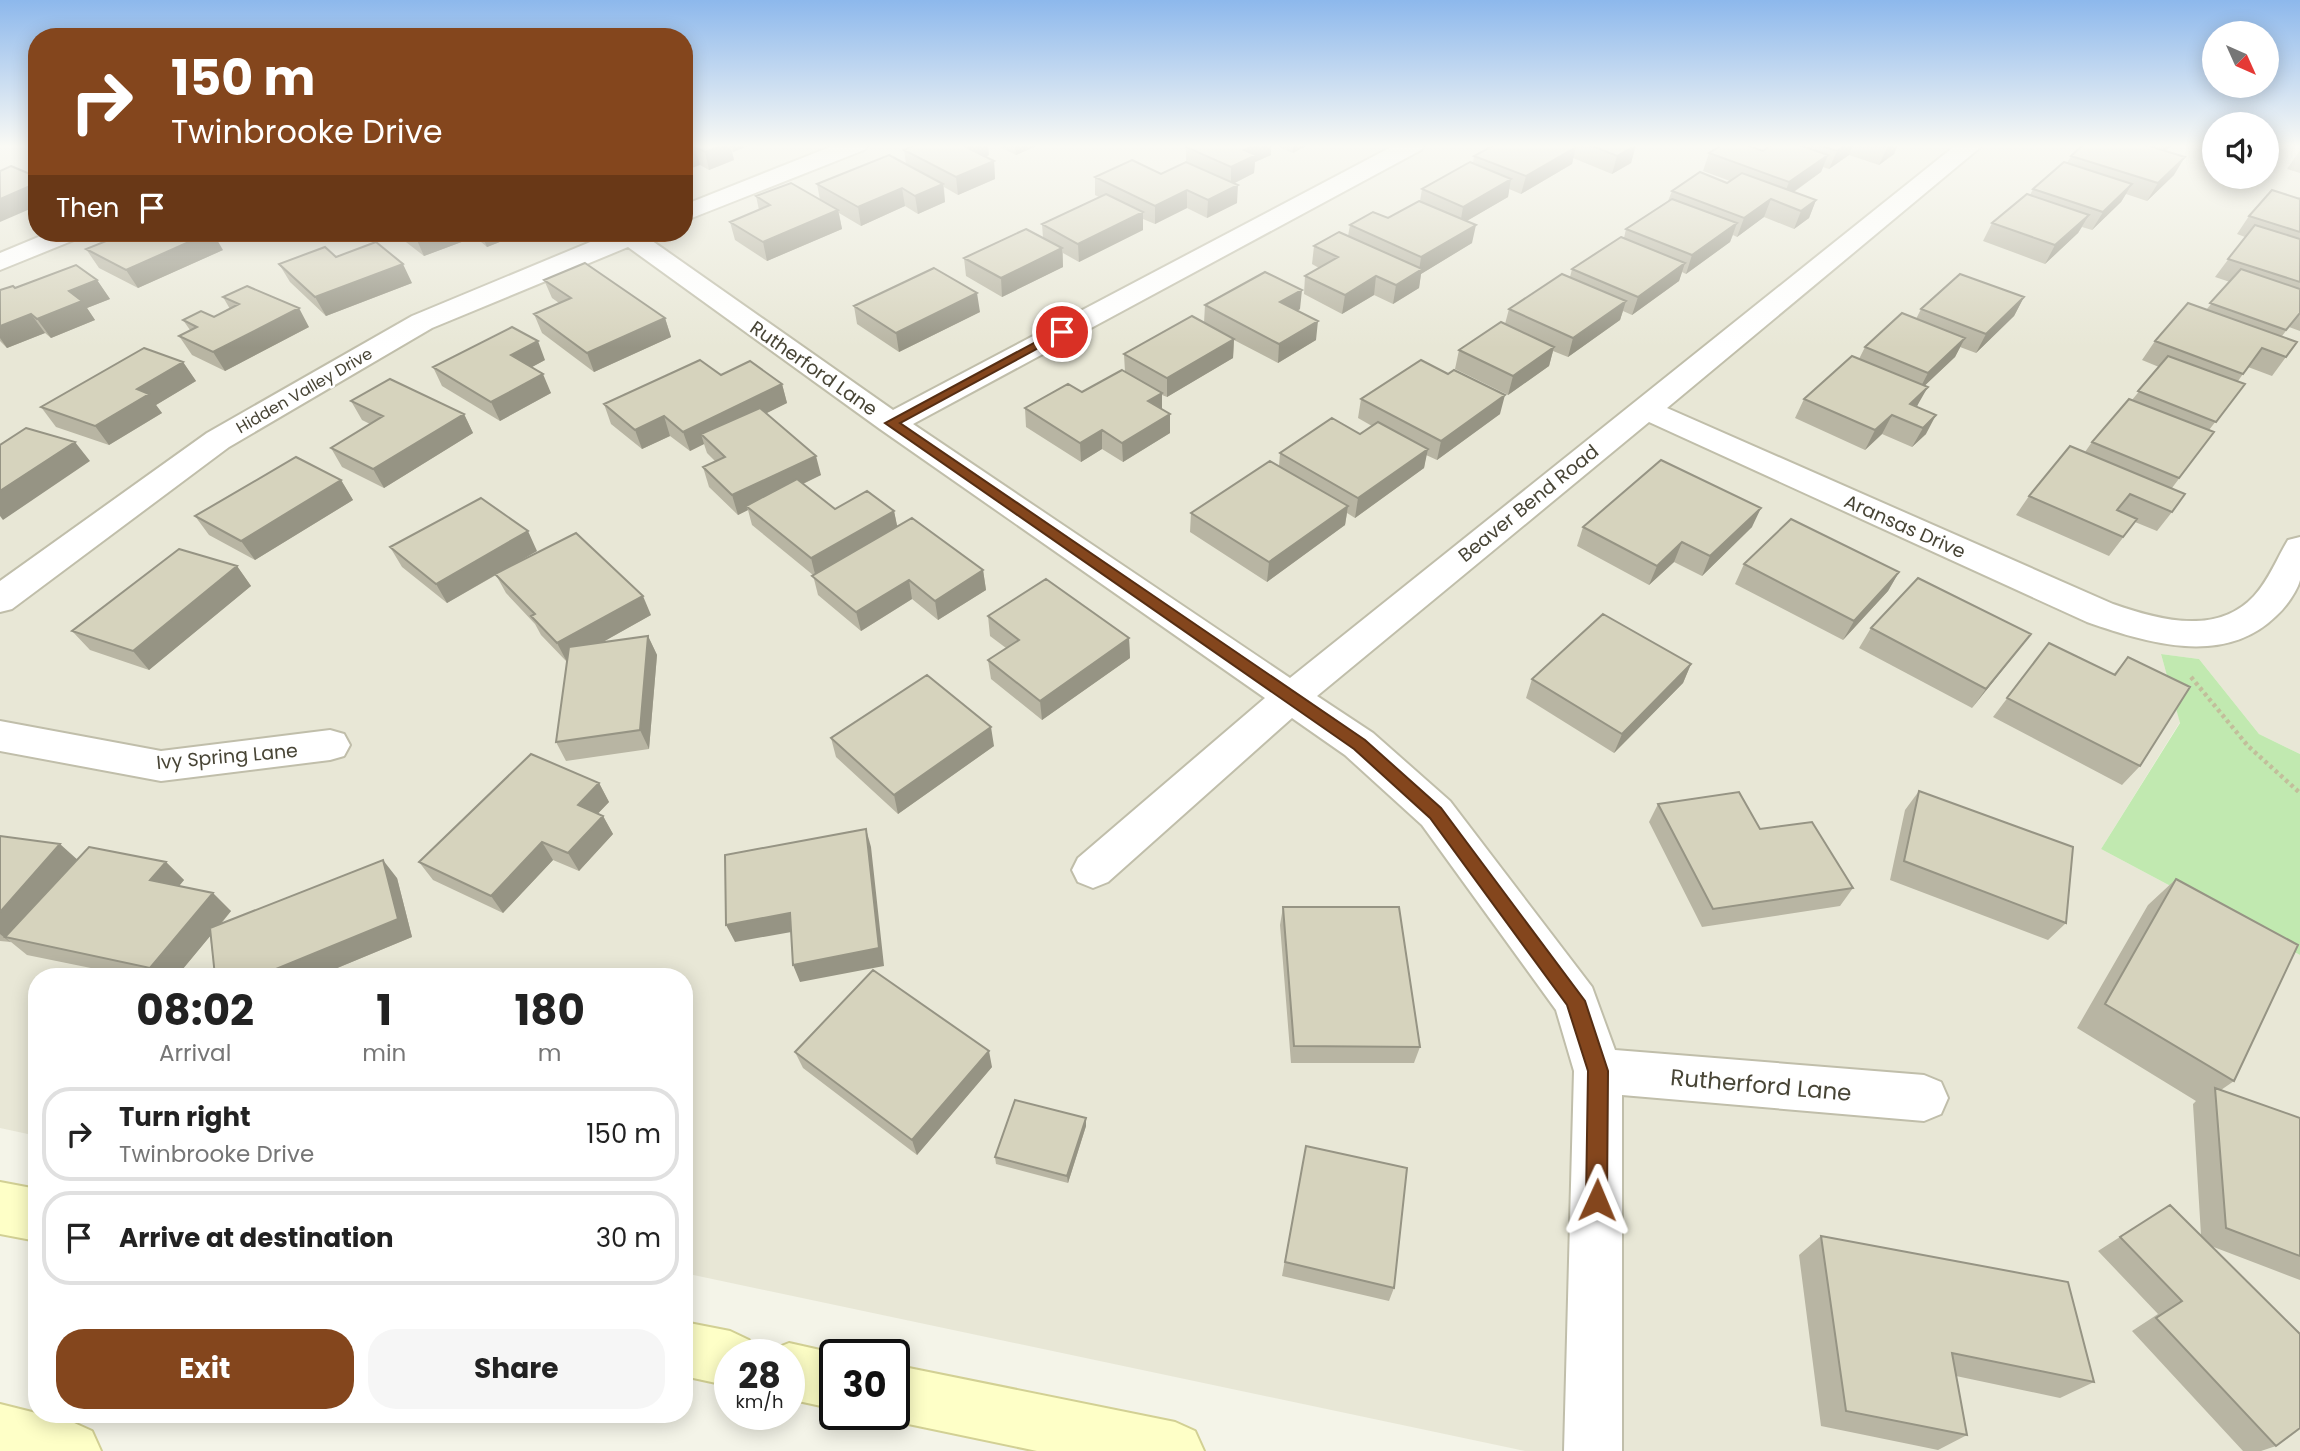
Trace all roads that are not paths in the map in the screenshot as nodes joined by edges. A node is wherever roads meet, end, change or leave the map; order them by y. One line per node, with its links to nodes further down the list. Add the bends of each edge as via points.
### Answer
1 (1286, 213): 8 (street)
2 (1887, 213): 7 (street, Beaver Bend Road)
3 (48, 242): 6 (street)
4 (612, 242): 10 (street, Hidden Valley Drive, via 410,329 218,440)
5 (642, 242): 8 (street, Rutherford Lane)
6 (0, 262)
7 (1645, 409): 9 (street, Aransas Drive, via 2138,626 2169,632 2217,632 2240,626 2266,605); 11 (street, Beaver Bend Road)
8 (891, 423): 11 (street, Rutherford Lane)
9 (2300, 548)
10 (0, 600)
11 (1291, 697): 14 (street, Beaver Bend Road); 15 (street, Rutherford Lane, via 1359,744 1436,813 1576,1001)
12 (0, 736): 13 (street, Ivy Spring Lane, via 161,766)
13 (330, 746)
14 (1093, 870)
15 (1598, 1071): 16 (street, Rutherford Lane); 25 (street, Rutherford Lane)
16 (1924, 1098)
17 (0, 1208): 18 (main road)
18 (28, 1213)
19 (693, 1351): 20 (main road)
20 (714, 1356)
21 (910, 1396): 24 (main road)
22 (0, 1433): 23 (main road)
23 (72, 1451)
24 (1175, 1451)
25 (1593, 1451)

